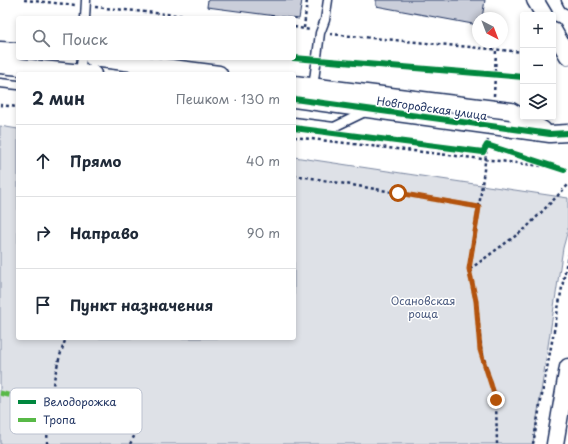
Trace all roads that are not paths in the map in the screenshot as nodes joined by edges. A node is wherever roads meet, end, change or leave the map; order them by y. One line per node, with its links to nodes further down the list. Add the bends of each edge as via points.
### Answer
1 (328, 0): 19 (lane, via 320,33)
2 (535, 0): 6 (street)
3 (566, 0): 5 (lane)
4 (86, 3): 7 (lane)
5 (568, 4)
6 (542, 12)
7 (86, 16)
8 (556, 34): 9 (street)
9 (566, 48)
10 (0, 50): 11 (street)
11 (16, 52)
12 (109, 60): 15 (street)
13 (0, 65): 14 (street)
14 (85, 68)
15 (202, 72)
16 (0, 82): 17 (lane)
17 (16, 85)
18 (296, 85): 19 (street, Новгородская улица)
19 (312, 94): 20 (street, Новгородская улица); 21 (street, Новгородская улица); 23 (street, Новгородская улица, via 511,111)
20 (296, 98)
21 (370, 110): 22 (lane, via 334,127); 23 (street, Новгородская улица)
22 (296, 122)
23 (550, 134): 24 (street, Новгородская улица)
24 (568, 134)
25 (568, 367): 26 (street)
26 (555, 444)

